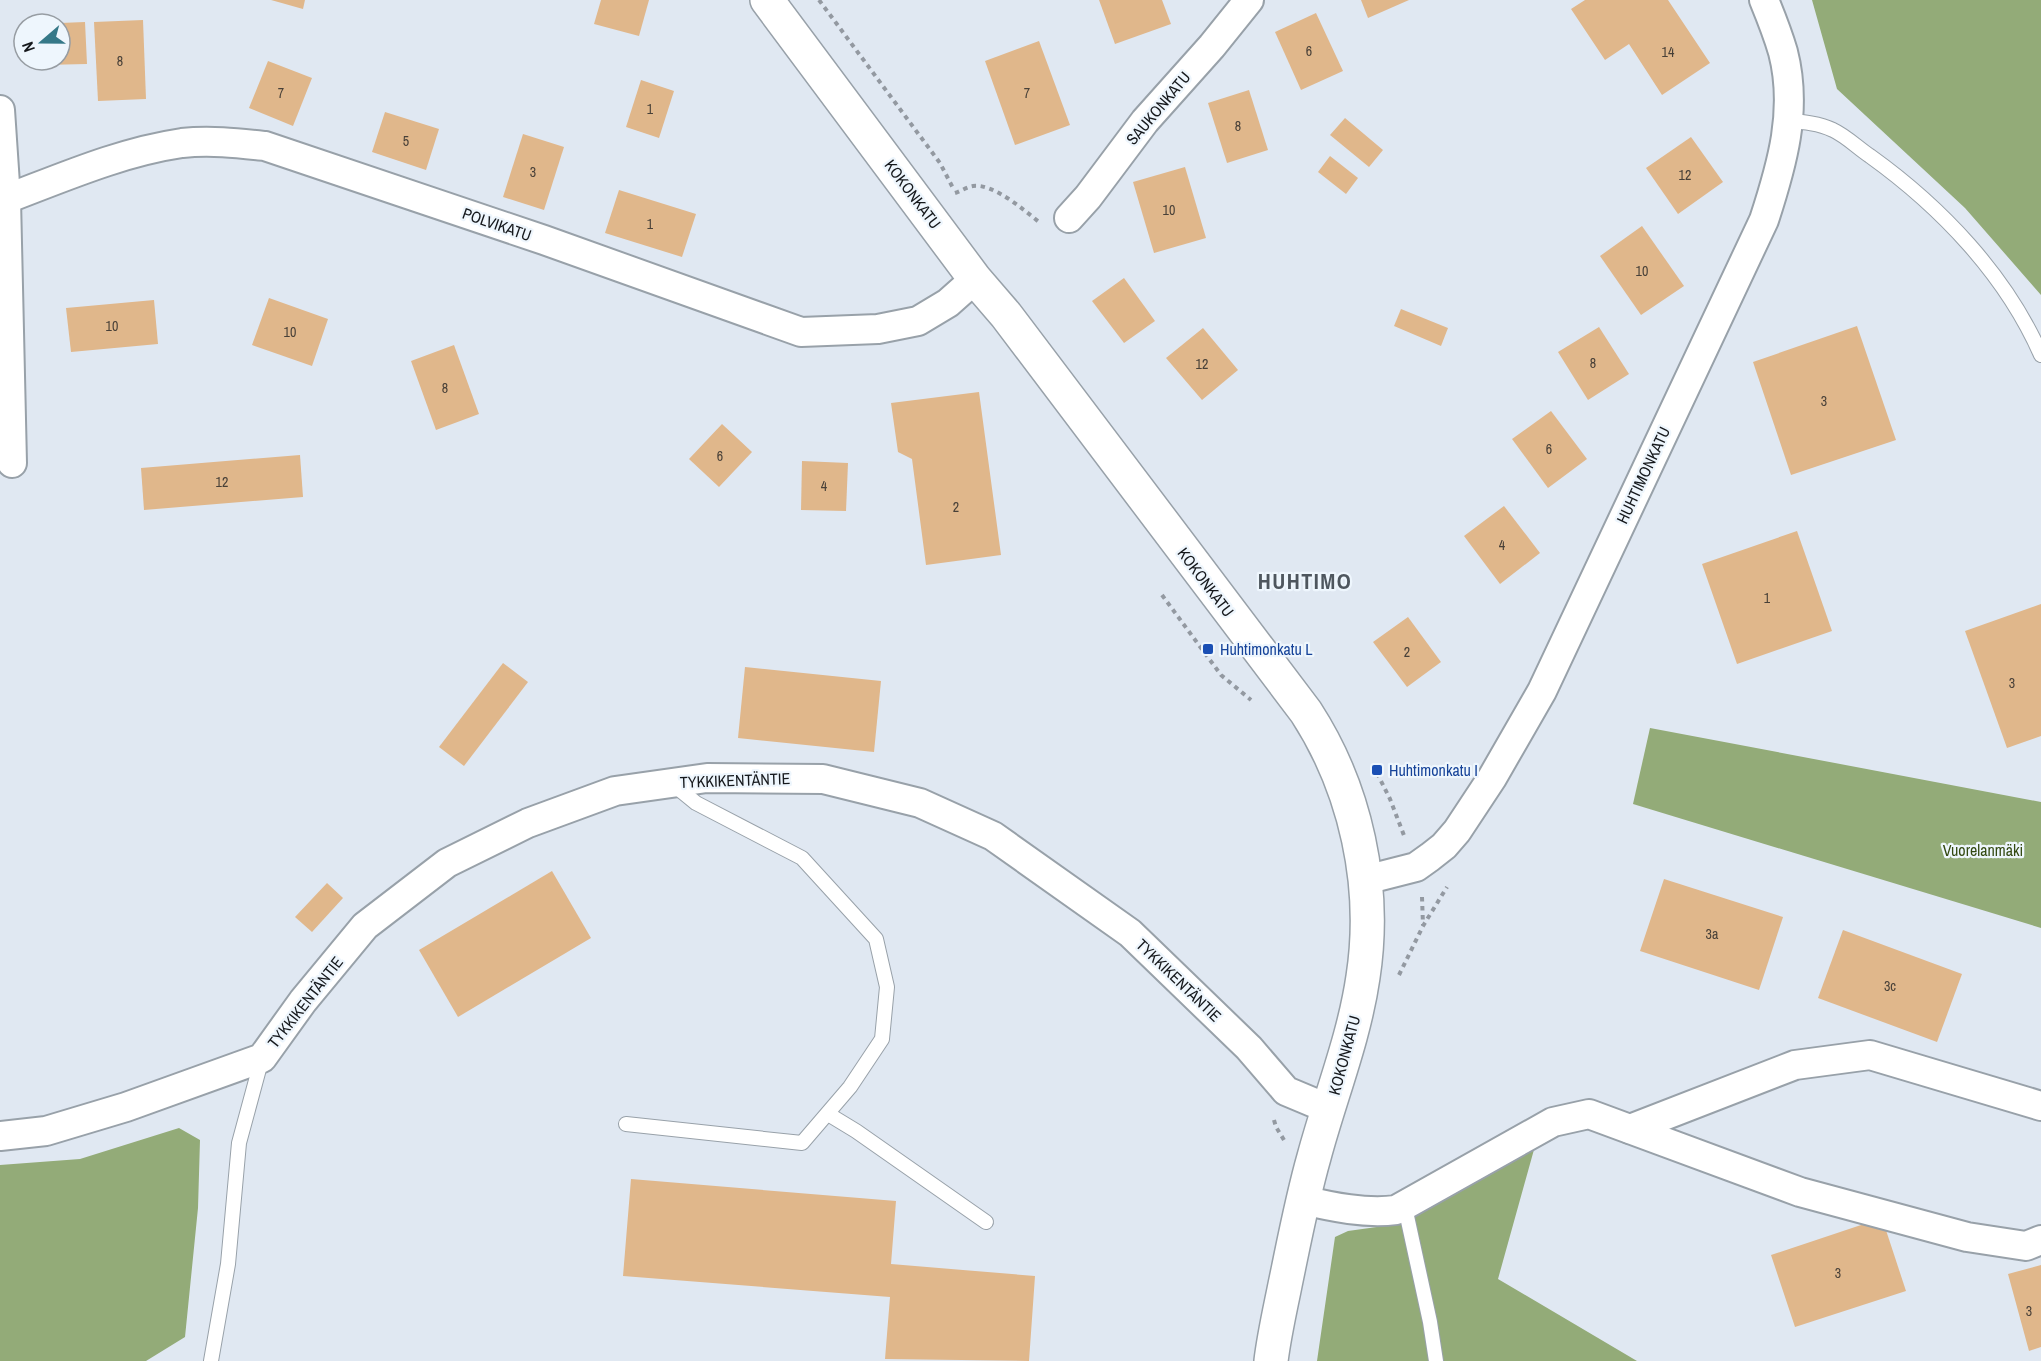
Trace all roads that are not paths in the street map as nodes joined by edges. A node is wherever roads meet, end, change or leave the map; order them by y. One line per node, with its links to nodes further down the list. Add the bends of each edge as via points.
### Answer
1 (767, 0): 8 (street, KOKONKATU)
2 (1249, 0): 7 (street, SAUKONKATU, via 1144,121)
3 (1764, 0): 5 (street, HUHTIMONKATU, via 1785,64)
4 (0, 110): 6 (street)
5 (1788, 121): 9 (lane, via 1833,130 1887,168 1947,221 2001,286 2025,321); 12 (street, HUHTIMONKATU, via 1781,164 1764,220 1542,691 1492,778 1444,846 1416,867)
6 (6, 199): 8 (street, POLVIKATU, via 118,156 183,143 227,142 265,147 544,240 801,332 878,329 918,321 948,303); 10 (street)
7 (1070, 218)
8 (975, 279): 12 (street, KOKONKATU, via 1319,733 1351,810)
9 (2041, 355)
10 (12, 463)
11 (670, 782): 13 (street, TYKKIKENTÄNTIE, via 615,791 538,819 447,863 365,926); 15 (street, TYKKIKENTÄNTIE, via 707,778 823,778 920,803 993,836 1130,933 1249,1048 1286,1091); 16 (lane, via 696,803 802,858 876,939 887,987 882,1039)
12 (1365, 880): 15 (street, KOKONKATU, via 1364,977)
13 (262, 1058): 19 (street, TYKKIKENTÄNTIE, via 46,1131); 24 (lane, via 239,1143 228,1264)
14 (2041, 1106): 18 (street, via 1870,1054 1795,1065)
15 (1329, 1109): 20 (street, KOKONKATU)
16 (828, 1114): 17 (lane, via 802,1143); 22 (lane)
17 (626, 1124)
18 (1630, 1129): 21 (street, via 1589,1114 1553,1122); 23 (street, via 1811,1195 1967,1237 2026,1246)
19 (0, 1136)
20 (1303, 1200): 21 (street, via 1385,1212); 25 (street, KOKONKATU)
21 (1405, 1207): 26 (lane)
22 (986, 1222)
23 (2041, 1240)
24 (211, 1361)
25 (1271, 1361)
26 (1436, 1361)

